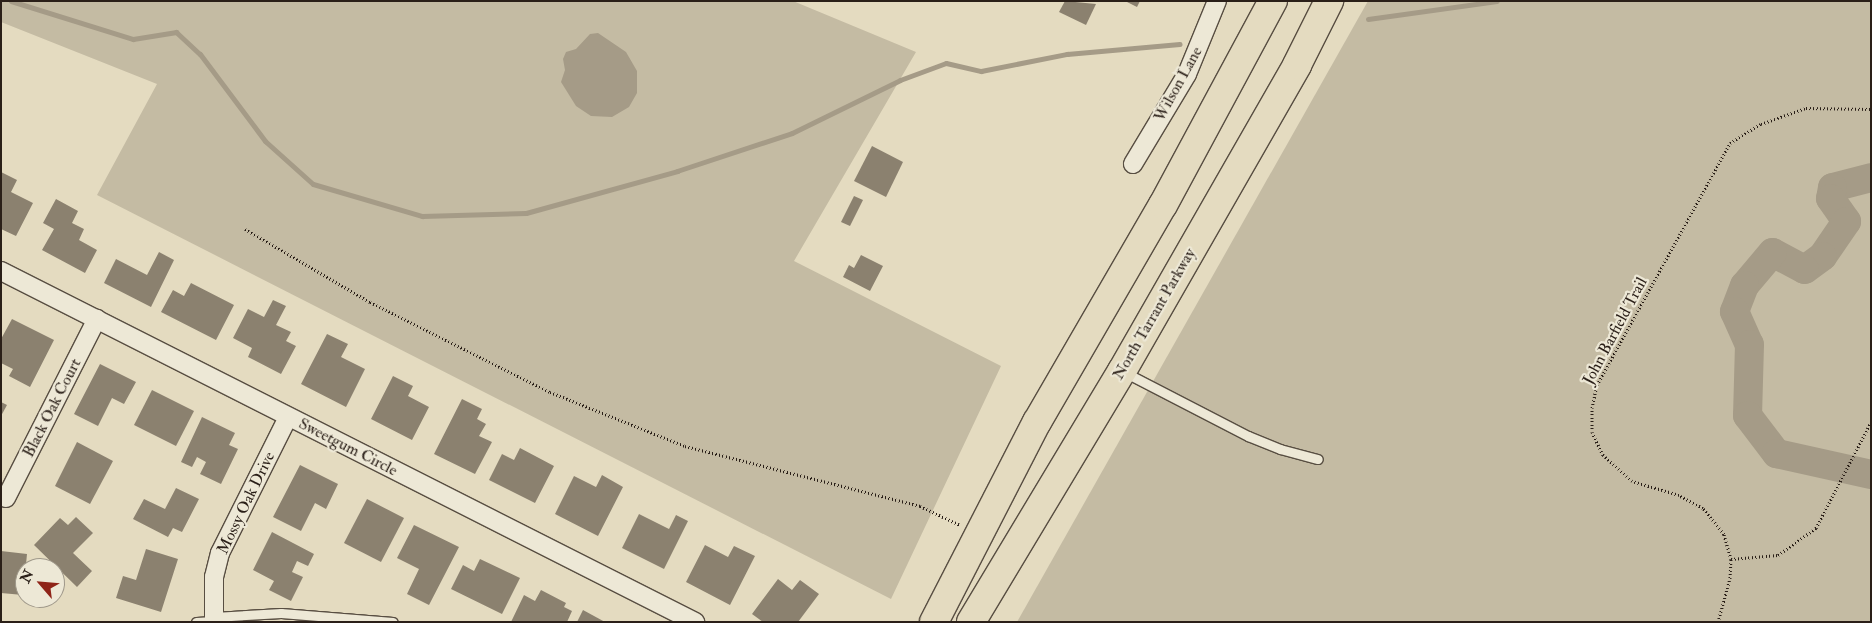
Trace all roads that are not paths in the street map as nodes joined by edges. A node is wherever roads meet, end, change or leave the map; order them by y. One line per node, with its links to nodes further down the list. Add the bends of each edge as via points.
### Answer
1 (1217, 1): 4 (street, Wilson Lane, via 1187,74)
2 (1273, 1): 15 (main road, via 1163,205 1037,422)
3 (1330, 1): 7 (main road, North Tarrant Parkway, via 1297,65)
4 (1133, 164)
5 (1, 271): 6 (street, Sweetgum Circle)
6 (97, 319): 8 (street, Sweetgum Circle); 10 (street, Black Oak Court)
7 (1122, 371): 9 (lane, via 1248,436 1280,450); 16 (main road, North Tarrant Parkway)
8 (288, 416): 11 (street, Mossy Oak Drive, via 220,553 214,577); 14 (street, Sweetgum Circle)
9 (1318, 459)
10 (6, 498)
11 (214, 620): 12 (lane); 13 (lane, via 281,613)
12 (196, 622)
13 (392, 622)
14 (695, 622)
15 (934, 622)
16 (971, 622)

